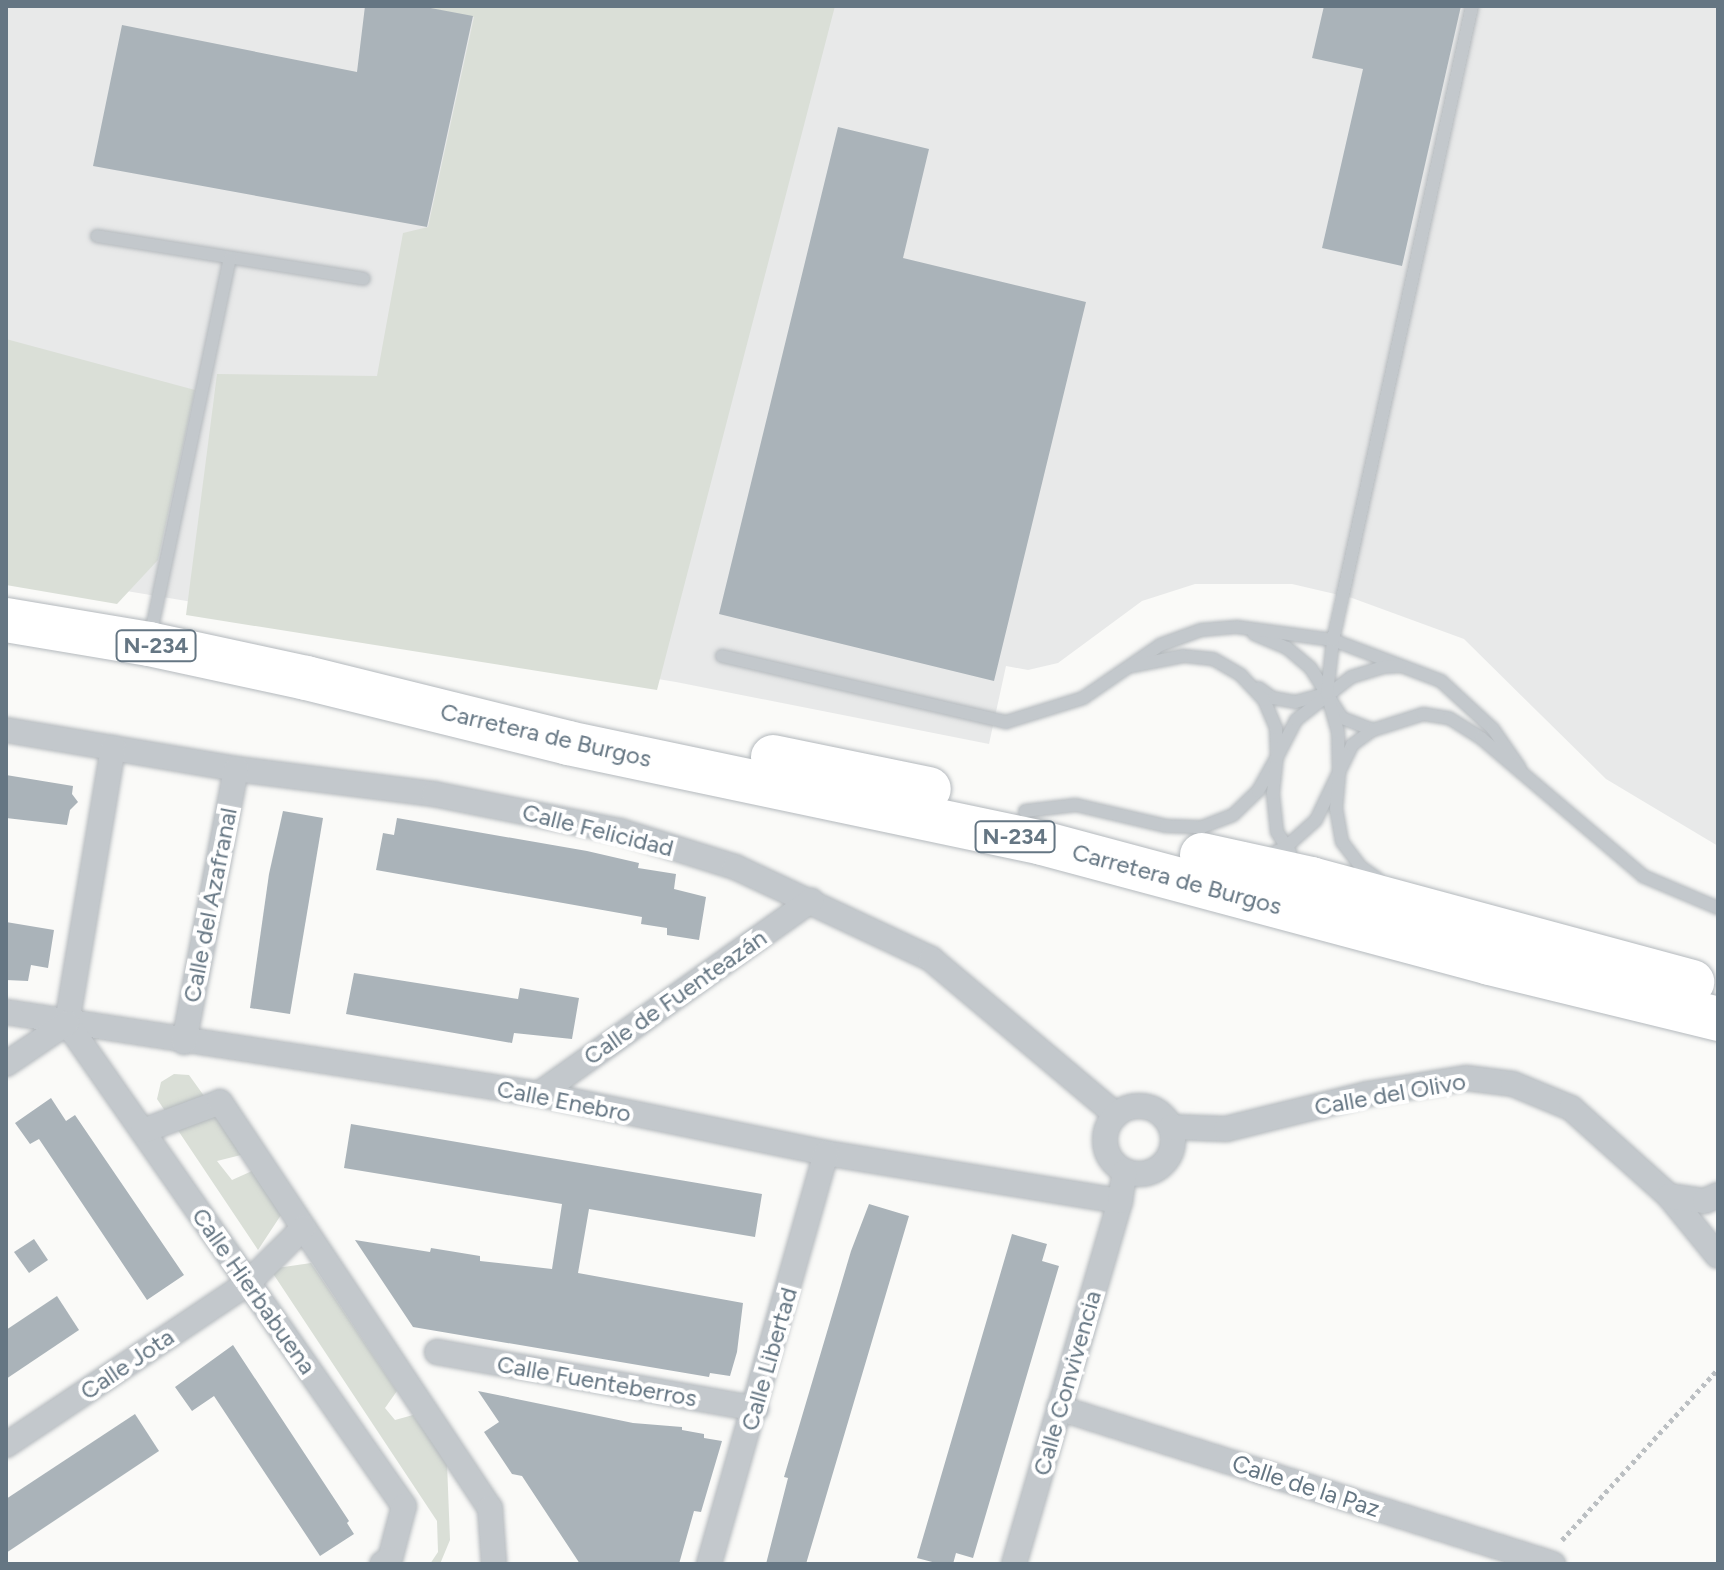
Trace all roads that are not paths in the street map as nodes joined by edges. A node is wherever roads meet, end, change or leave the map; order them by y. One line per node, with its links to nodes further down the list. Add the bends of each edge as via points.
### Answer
1 (1472, 6): 7 (lane)
2 (97, 236): 3 (lane)
3 (230, 258): 4 (lane); 8 (lane)
4 (364, 279)
5 (6, 620): 8 (highway, Carretera de Burgos / N-234)
6 (1237, 627): 7 (lane); 11 (lane, via 1201,630 1160,645); 14 (lane, via 1287,648 1310,667)
7 (1333, 640): 10 (lane); 14 (lane)
8 (149, 644): 13 (highway, Carretera de Burgos / N-234)
9 (722, 656): 11 (lane, via 1006,722 1083,698)
10 (1408, 666): 14 (lane, via 1383,667); 19 (lane, via 1441,681 1462,700 1493,729)
11 (1125, 667): 12 (lane, via 1183,656 1213,659)
12 (1241, 675): 14 (lane, via 1273,698 1295,702); 18 (lane, via 1264,700 1276,728)
13 (306, 678): 22 (highway, Carretera de Burgos / N-234, via 568,743 862,805); 22 (highway, Carretera de Burgos / N-234, via 847,770)
14 (1327, 693): 16 (lane, via 1342,718); 18 (lane, via 1296,720); 21 (lane, via 1338,732)
15 (6, 730): 17 (street, Calle Felicidad)
16 (1373, 730): 19 (lane, via 1423,714 1449,718); 21 (lane, via 1352,745)
17 (113, 748): 20 (street, Calle Felicidad); 34 (street)
18 (1277, 757): 22 (lane, via 1258,791 1233,815 1202,827 1166,826 1076,805); 25 (lane, via 1277,832)
19 (1520, 768): 27 (lane, via 1643,876)
20 (236, 769): 26 (street, Calle Felicidad, via 434,794 620,831 735,867); 36 (street, Calle del Azafranal)
21 (1339, 772): 25 (lane, via 1316,820); 29 (lane, via 1336,809 1342,842 1361,867 1388,886 1489,913)
22 (1043, 829): 24 (highway, Carretera de Burgos / N-234); 30 (highway, Carretera de Burgos / N-234); 35 (highway, via 1249,919)
23 (1193, 866): 24 (lane)
24 (1246, 866): 25 (highway, Carretera de Burgos / N-234)
25 (1308, 875): 29 (highway, Carretera de Burgos / N-234)
26 (811, 901): 38 (street, Calle de Fuenteazán); 39 (street, Calle Felicidad, via 931,959)
27 (1718, 908)
28 (1430, 931): 30 (lane)
29 (1558, 947): 31 (highway, Carretera de Burgos / N-234)
30 (1489, 963): 33 (highway, Carretera de Burgos / N-234)
31 (1718, 989)
32 (6, 1012): 34 (street, Calle Enebro)
33 (1718, 1019)
34 (67, 1023): 36 (street, Calle Enebro); 37 (street); 41 (street, Calle Hierbabuena)
35 (1718, 1038)
36 (184, 1042): 38 (street, Calle Enebro)
37 (6, 1064)
38 (539, 1094): 42 (street, Calle Enebro)
39 (1116, 1115): 40 (street, via 1147,1106); 43 (street, via 1106,1145)
40 (1171, 1127): 43 (street, via 1173,1141 1163,1165 1151,1171); 45 (street, Calle del Olivo, via 1226,1129 1367,1094 1466,1078 1513,1084 1571,1108)
41 (143, 1131): 47 (street, via 220,1102); 49 (street, Calle Hierbabuena)
42 (826, 1153): 46 (street, Calle Enebro); 52 (street, Calle Libertad)
43 (1125, 1171): 46 (street, Calle Convivencia)
44 (1718, 1195): 45 (street, via 1705,1201)
45 (1669, 1196): 48 (street, Calle del Olivo)
46 (1120, 1201): 51 (street, Calle Convivencia)
47 (303, 1228): 49 (street, Calle Jota); 56 (street, via 490,1508)
48 (1718, 1256)
49 (248, 1283): 53 (street, Calle Jota); 55 (street, Calle Hierbabuena, via 404,1506 390,1559)
50 (437, 1352): 52 (street, Calle Fuenteberros)
51 (1059, 1408): 54 (street, Calle de la Paz); 58 (street, Calle Convivencia)
52 (756, 1409): 57 (street, Calle Libertad)
53 (6, 1445)
54 (1548, 1562)
55 (382, 1564)
56 (494, 1564)
57 (709, 1564)
58 (1014, 1564)

